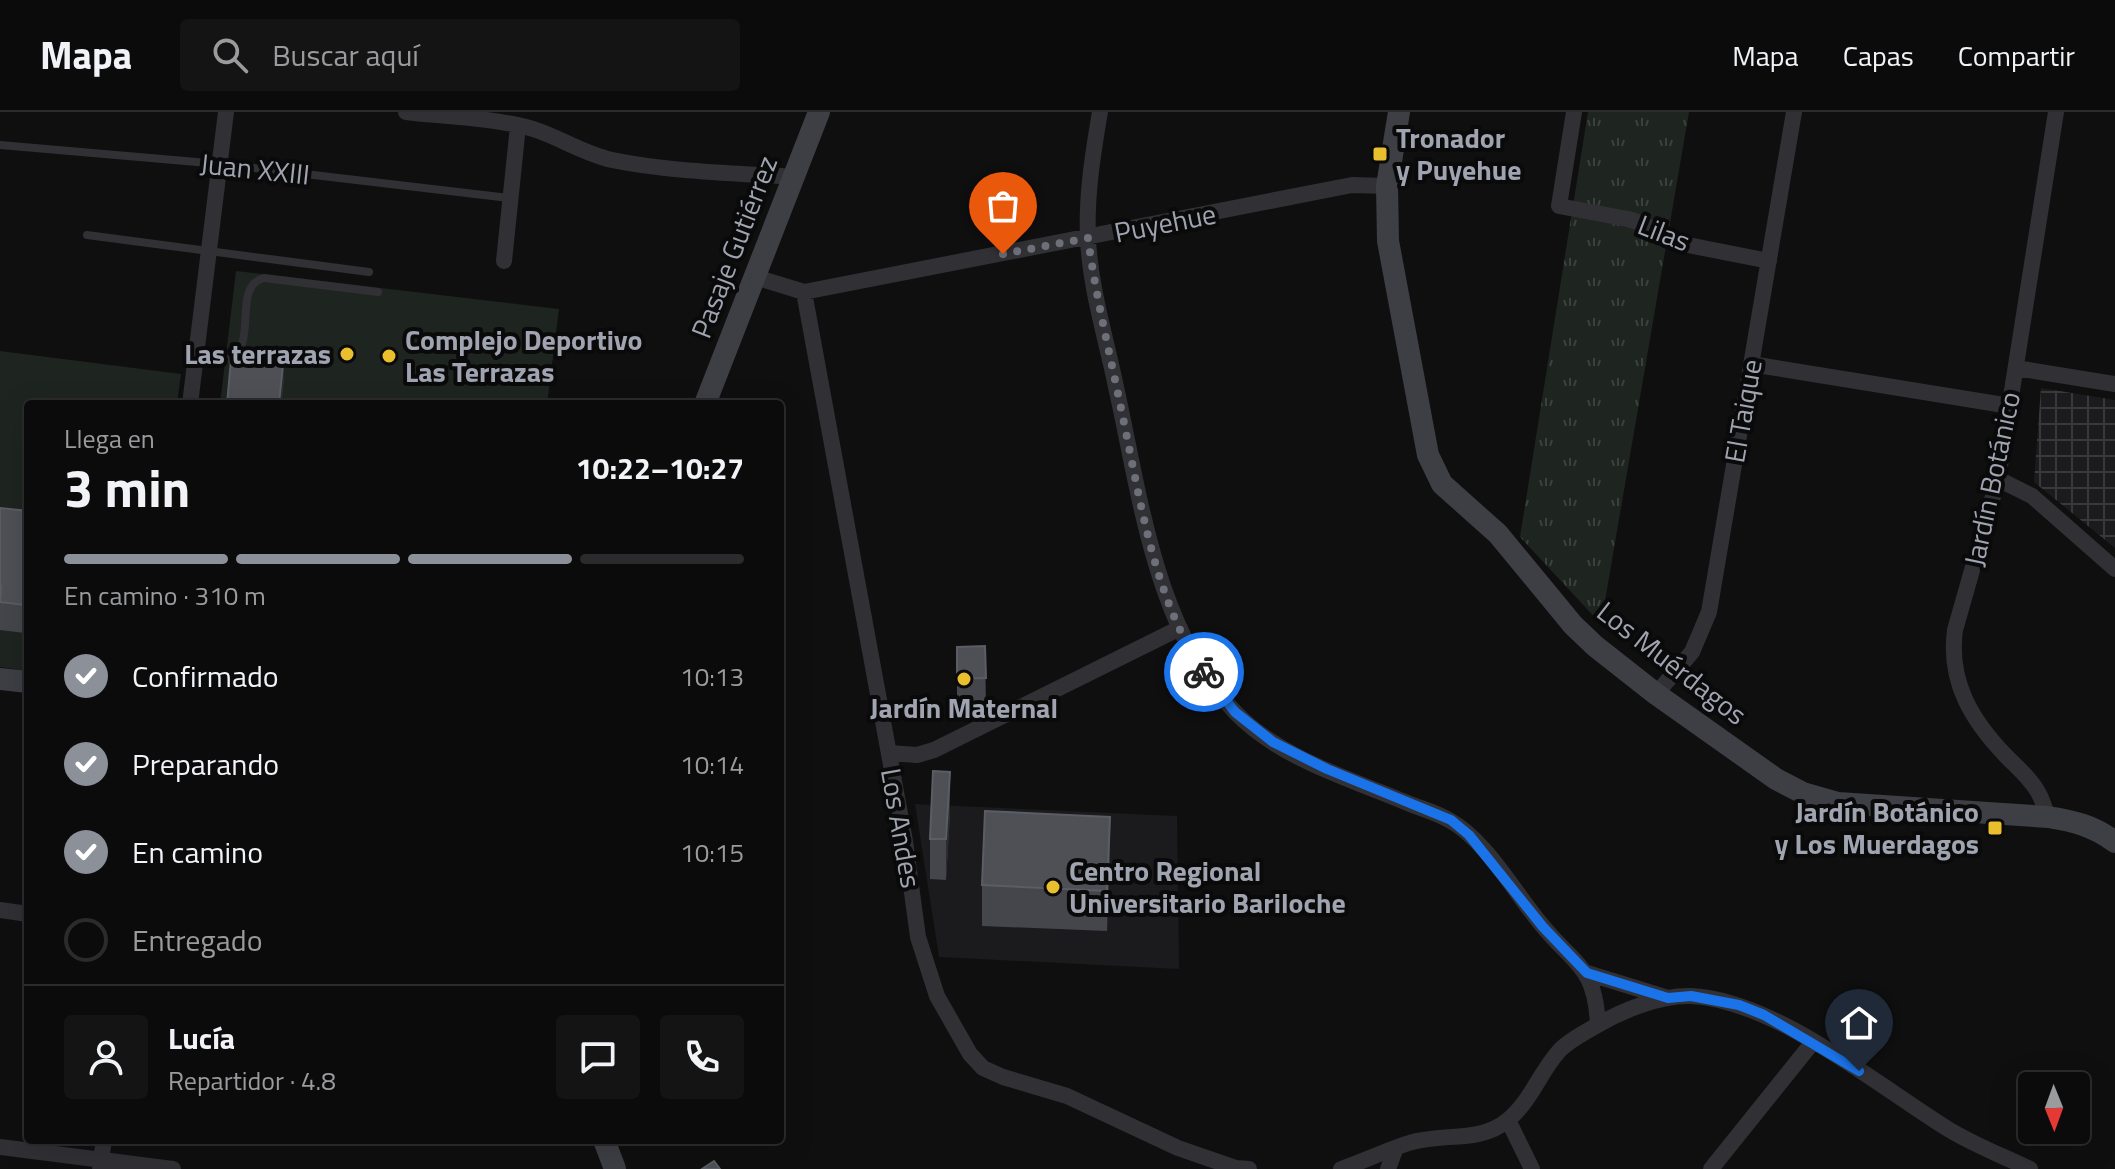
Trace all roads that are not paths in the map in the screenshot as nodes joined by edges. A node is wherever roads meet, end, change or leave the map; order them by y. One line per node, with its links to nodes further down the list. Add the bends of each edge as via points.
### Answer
1 (226, 112): 11 (street)
2 (406, 112): 9 (street)
3 (819, 112): 12 (street, Pasaje Gutiérrez)
4 (1100, 112): 16 (street)
5 (1399, 112): 13 (street, Los Muérdagos)
6 (1574, 112): 19 (street, Lilas, via 1559,206 1628,219 1678,243)
7 (1794, 112): 19 (street, El Taique)
8 (2056, 112): 26 (street, Jardín Botánico)
9 (518, 126): 12 (street, via 613,160); 14 (street)
10 (0, 145): 11 (lane, Juan XXIII)
11 (220, 164): 14 (lane, Juan XXIII); 17 (street)
12 (794, 177): 21 (street, Pasaje Gutiérrez)
13 (1387, 186): 16 (street, Puyehue, via 1352,185); 36 (street, Los Muérdagos, via 1388,241 1434,470 1442,484 1498,534 1573,625)
14 (509, 198): 18 (street)
15 (87, 235): 17 (lane)
16 (1088, 238): 23 (street, Puyehue); 33 (street, via 1147,525)
17 (210, 251): 20 (lane); 24 (street)
18 (504, 261)
19 (1769, 261): 25 (street, El Taique)
20 (369, 272)
21 (755, 277): 23 (street, Puyehue); 29 (street, Pasaje Gutiérrez)
22 (378, 292): 24 (lane, via 257,280 249,289 238,351 228,359)
23 (804, 292): 37 (street, Los Andes)
24 (196, 362): 28 (street)
25 (1751, 364): 30 (street); 36 (street, El Taique, via 1709,612 1692,652)
26 (2016, 368): 27 (street); 30 (street, Jardín Botánico)
27 (2115, 384)
28 (191, 400)
29 (707, 400)
30 (2010, 406): 31 (street, Jardín Botánico)
31 (1998, 479): 32 (street, via 2032,496); 38 (street, Jardín Botánico, via 1955,630 1954,670 1973,715 2039,793)
32 (2115, 569)
33 (1180, 628): 37 (street, via 934,750); 42 (street, via 1202,669 1235,712 1273,742 1451,820 1469,835)
34 (0, 679): 35 (street)
35 (24, 682)
36 (1656, 694): 38 (street, Los Muérdagos, via 1776,779 1817,798 1909,810)
37 (889, 753): 54 (street, Los Andes, via 918,937 937,996 970,1054 983,1068 1003,1077 1067,1096 1178,1148)
38 (2048, 817): 39 (street, Los Muérdagos, via 2080,822)
39 (2115, 842)
40 (0, 910): 41 (street)
41 (24, 913)
42 (1587, 973): 43 (street); 44 (street)
43 (1668, 998): 44 (street); 45 (street, via 1702,997 1739,1005)
44 (1598, 1025): 46 (street, via 1559,1050)
45 (1813, 1042): 58 (street); 59 (street, via 1951,1131)
46 (1508, 1120): 50 (street, via 1468,1138 1433,1138); 57 (street)
47 (104, 1144): 51 (street)
48 (606, 1144): 53 (street)
49 (0, 1147): 51 (street)
50 (1395, 1150): 55 (street); 56 (street)
51 (101, 1164): 52 (street)
52 (173, 1169)
53 (615, 1169)
54 (1249, 1169)
55 (1341, 1169)
56 (1388, 1169)
57 (1532, 1169)
58 (1711, 1169)
59 (2030, 1169)

